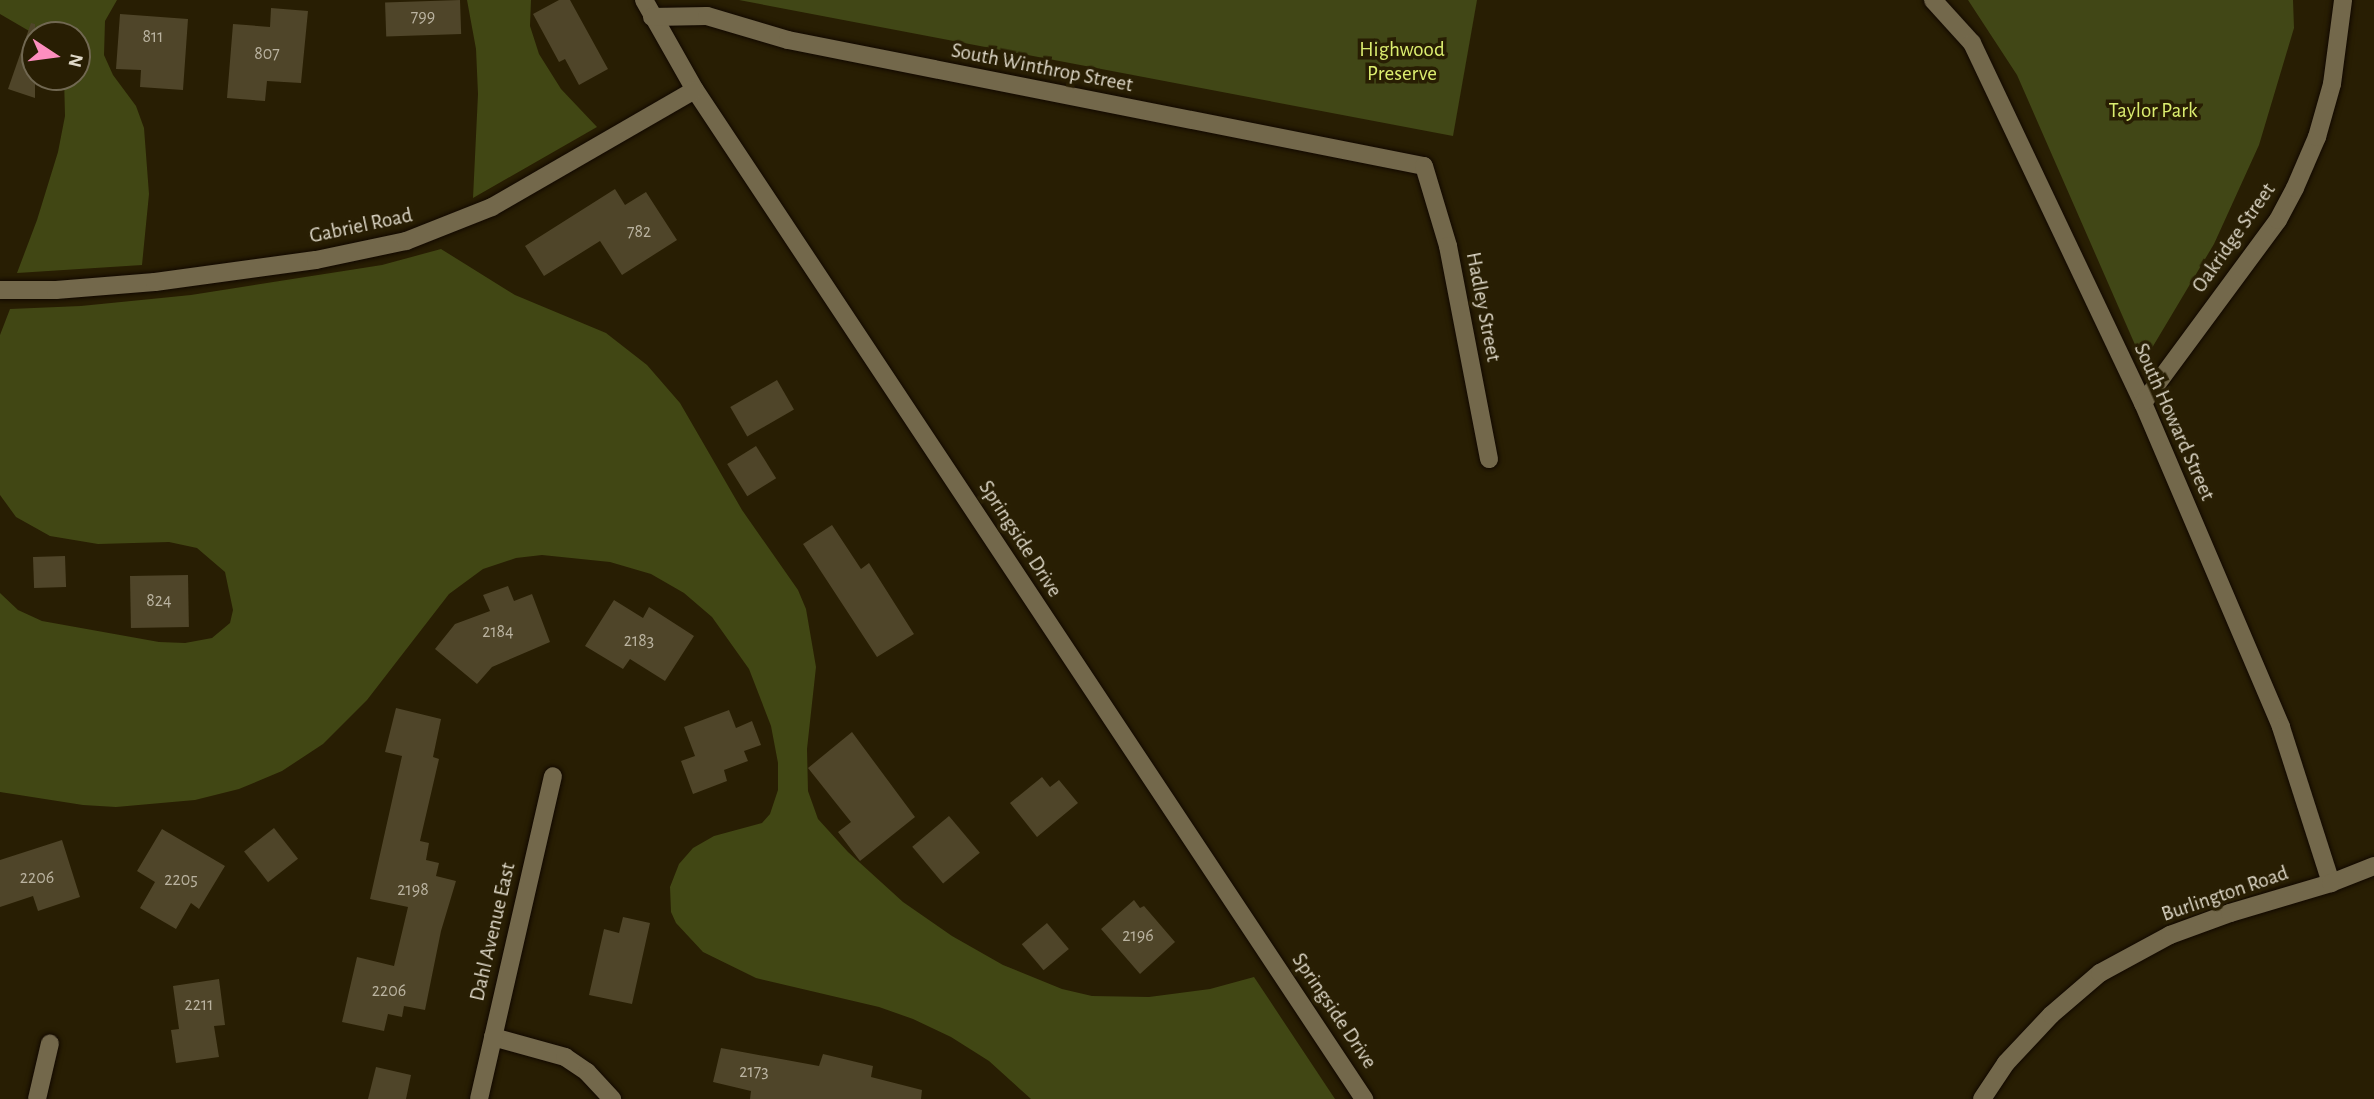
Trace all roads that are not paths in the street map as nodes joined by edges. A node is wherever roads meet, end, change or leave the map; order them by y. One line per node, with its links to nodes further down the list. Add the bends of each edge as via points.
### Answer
1 (644, 0): 5 (street, Springside Drive)
2 (1934, 0): 9 (street, South Howard Street, via 1972,43)
3 (2343, 0): 9 (street, Oakridge Street, via 2332,84 2317,137 2295,188 2278,220)
4 (706, 8): 5 (street, South Winthrop Street); 7 (street, South Winthrop Street, via 788,40)
5 (652, 17): 6 (street, Springside Drive)
6 (695, 90): 8 (street, Gabriel Road, via 492,207 406,241 316,260 155,282); 19 (street, Springside Drive)
7 (1424, 166): 10 (street, Hadley Street, via 1448,246)
8 (0, 290)
9 (2143, 403): 13 (street, South Howard Street, via 2281,727)
10 (1489, 459)
11 (553, 776): 14 (street, Dahl Avenue East)
12 (2374, 866): 13 (street, Burlington Road)
13 (2331, 883): 20 (street, Burlington Road, via 2170,934 2100,973 2051,1015 2006,1063)
14 (493, 1037): 17 (street, Dahl Avenue East); 18 (street, via 565,1057)
15 (50, 1043): 16 (street)
16 (37, 1099)
17 (479, 1099)
18 (612, 1099)
19 (1364, 1099)
20 (1982, 1099)

